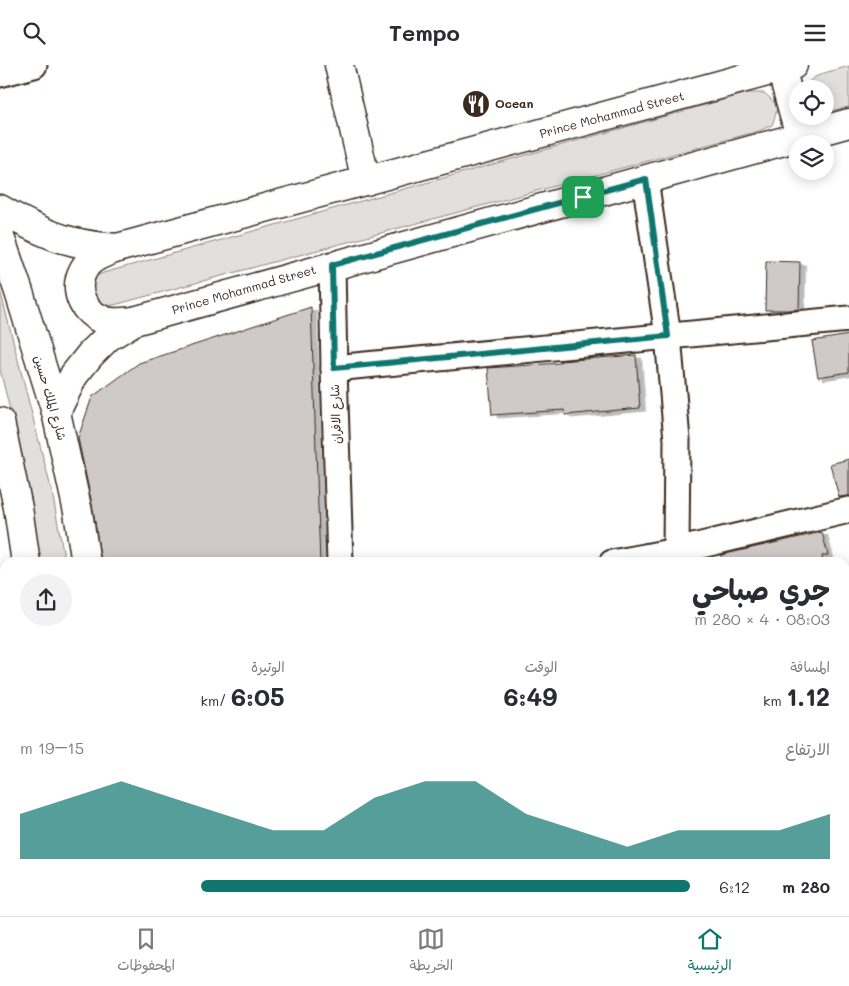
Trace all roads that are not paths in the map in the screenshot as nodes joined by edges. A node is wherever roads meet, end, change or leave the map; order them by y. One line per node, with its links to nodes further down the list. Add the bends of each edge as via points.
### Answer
1 (34, 65): 4 (street)
2 (339, 65): 10 (main road)
3 (787, 67): 6 (main road); 10 (main road, Prince Mohammad Street)
4 (0, 74)
5 (849, 123): 7 (main road, Prince Mohammad Street)
6 (800, 135)
7 (807, 135)
8 (789, 140): 9 (main road, Prince Mohammad Street)
9 (646, 179): 14 (main road, Prince Mohammad Street); 17 (street)
10 (366, 181): 13 (main road, Prince Mohammad Street)
11 (0, 209): 13 (main road, Prince Mohammad Street, via 23,223 69,241)
12 (0, 237): 19 (main road, شارع الملك حسين)
13 (117, 249): 16 (main road, via 90,261 81,274 78,288 82,303 91,314 104,321)
14 (332, 265): 16 (main road, Prince Mohammad Street); 18 (street, شارع الافران)
15 (849, 319): 17 (street)
16 (134, 321): 19 (main road, Prince Mohammad Street, via 108,337 90,355 74,375)
17 (668, 336): 18 (street); 25 (street, via 678,440)
18 (334, 368): 24 (street, شارع الافران)
19 (56, 412): 23 (main road, شارع الملك حسين)
20 (0, 422): 22 (main road)
21 (849, 510): 25 (street)
22 (25, 557)
23 (85, 557)
24 (340, 557)
25 (677, 557)

